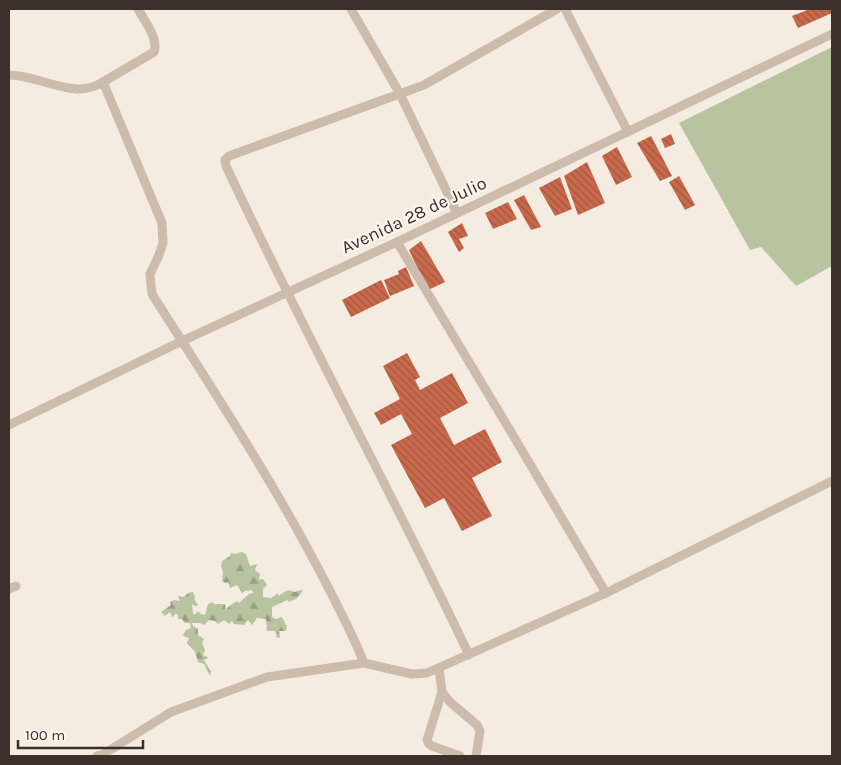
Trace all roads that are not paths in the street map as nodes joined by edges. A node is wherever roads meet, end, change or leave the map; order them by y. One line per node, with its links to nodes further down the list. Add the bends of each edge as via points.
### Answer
1 (138, 9): 7 (street, via 153,37 154,52)
2 (351, 9): 8 (street)
3 (557, 9): 8 (street, via 424,85)
4 (565, 9): 9 (street)
5 (832, 34): 9 (street, Avenida 28 de Julio)
6 (9, 75): 7 (street, via 75,89 90,88)
7 (103, 82): 13 (street, via 162,223 163,243 150,274 152,294)
8 (400, 94): 10 (street); 12 (street, via 225,160)
9 (628, 132): 10 (street, Avenida 28 de Julio)
10 (458, 213): 11 (street, Avenida 28 de Julio)
11 (397, 242): 12 (street, Avenida 28 de Julio); 16 (street)
12 (288, 292): 13 (street, Avenida 28 de Julio); 17 (street)
13 (182, 341): 14 (street, Avenida 28 de Julio); 18 (street, via 288,512 351,632)
14 (9, 425)
15 (832, 481): 16 (street)
16 (606, 593): 17 (street)
17 (469, 655): 19 (street)
18 (364, 664): 19 (street, via 412,674 427,674); 21 (street, via 267,678 233,689 171,712)
19 (439, 669): 20 (street)
20 (442, 692): 22 (street, via 427,740 432,746); 23 (street, via 477,725 480,734)
21 (97, 756)
22 (460, 756)
23 (476, 756)

